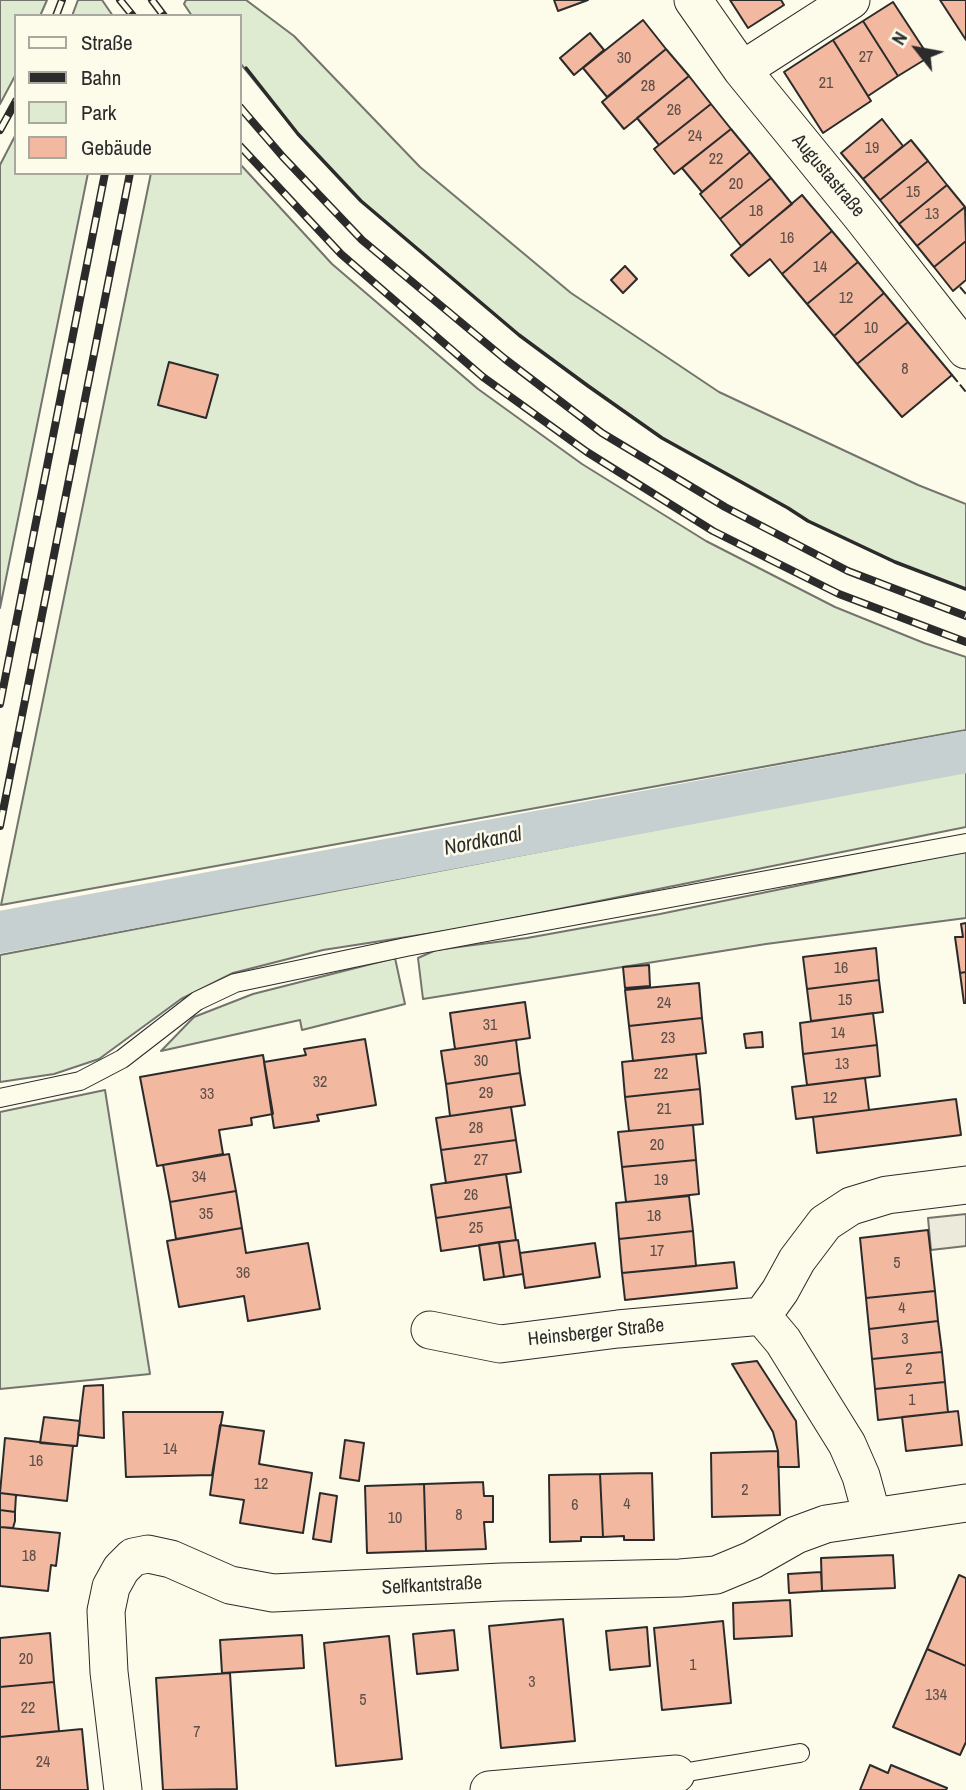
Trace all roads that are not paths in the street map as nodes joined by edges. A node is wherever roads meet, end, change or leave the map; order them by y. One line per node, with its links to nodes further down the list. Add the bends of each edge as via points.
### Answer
1 (692, 0): 3 (street, Augustastraße)
2 (851, 0): 3 (street)
3 (743, 70): 4 (street, Augustastraße)
4 (966, 350)
5 (966, 843): 6 (lane, via 235,983 197,1001 122,1059 80,1081)
6 (0, 1098)
7 (966, 1185): 8 (street, via 887,1195 851,1206 825,1223)
8 (762, 1316): 9 (street, Heinsberger Straße, via 500,1344); 11 (street, via 783,1341 847,1444)
9 (430, 1330)
10 (966, 1503): 11 (street, Selfkantstraße)
11 (872, 1516): 14 (street, Selfkantstraße, via 816,1527 716,1575 680,1578 273,1593 230,1585 172,1559 149,1554 133,1557 111,1587 106,1611)
12 (800, 1754): 13 (lane)
13 (676, 1773): 15 (street)
14 (123, 1790)
15 (489, 1790)

